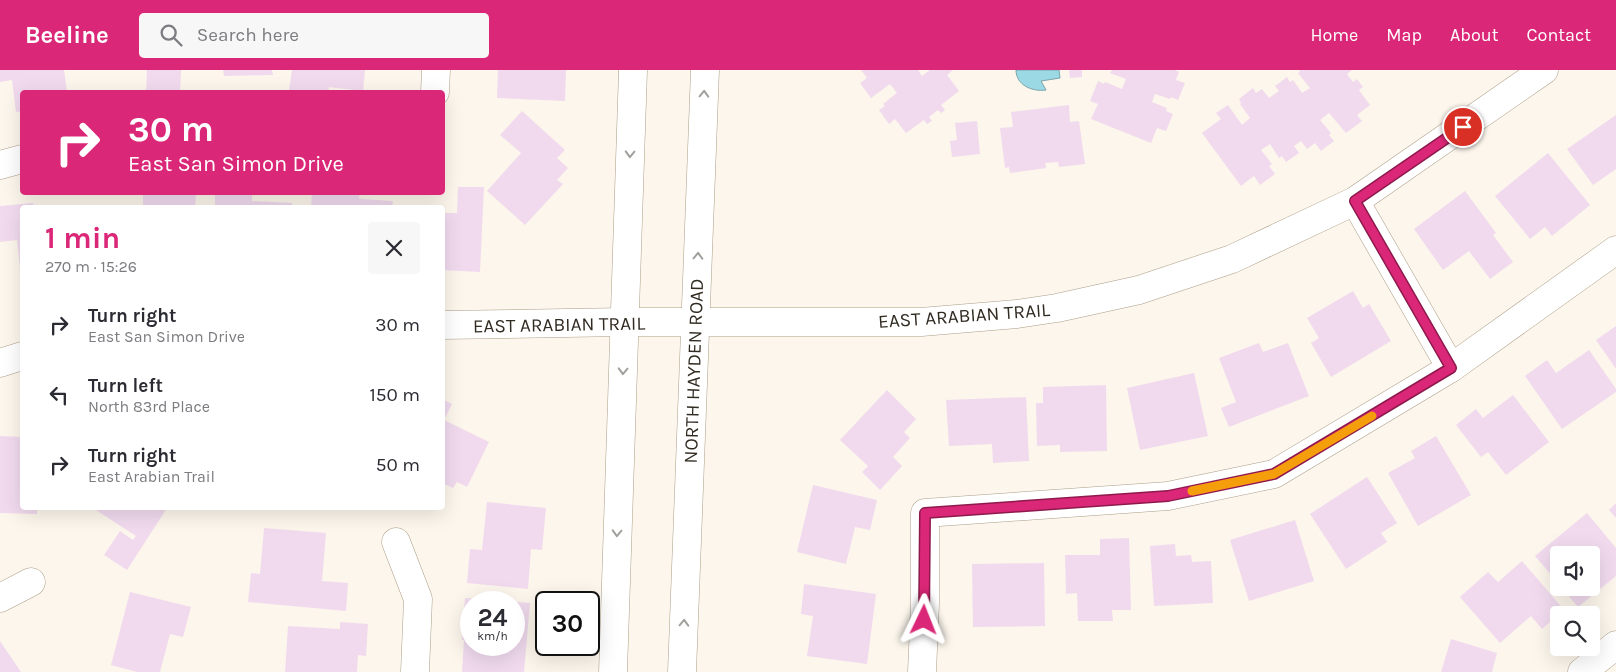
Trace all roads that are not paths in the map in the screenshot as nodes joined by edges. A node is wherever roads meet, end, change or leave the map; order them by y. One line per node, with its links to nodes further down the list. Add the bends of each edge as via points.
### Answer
1 (436, 70): 5 (street)
2 (633, 70): 10 (street, one-way to 10)
3 (705, 70): 11 (street, NORTH HAYDEN ROAD, one-way to 3)
4 (1544, 70): 8 (street, EAST ARABIAN TRAIL)
5 (435, 90)
6 (20, 160): 7 (street)
7 (0, 165)
8 (1355, 201): 11 (street, EAST ARABIAN TRAIL, via 1232,259 1139,290 1057,308 921,322); 13 (street)
9 (1616, 250): 13 (street)
10 (624, 322): 11 (street, EAST ARABIAN TRAIL); 12 (street, EAST ARABIAN TRAIL); 19 (street, one-way to 19)
11 (695, 322): 20 (street, NORTH HAYDEN ROAD, one-way to 11)
12 (445, 326)
13 (1451, 368): 21 (street, via 1274,474 1168,496 925,513)
14 (396, 542): 18 (street, via 418,599)
15 (31, 582): 16 (street)
16 (0, 598)
17 (1616, 645): 22 (street)
18 (415, 672)
19 (613, 672)
20 (682, 672)
21 (922, 672)
22 (1582, 672)

